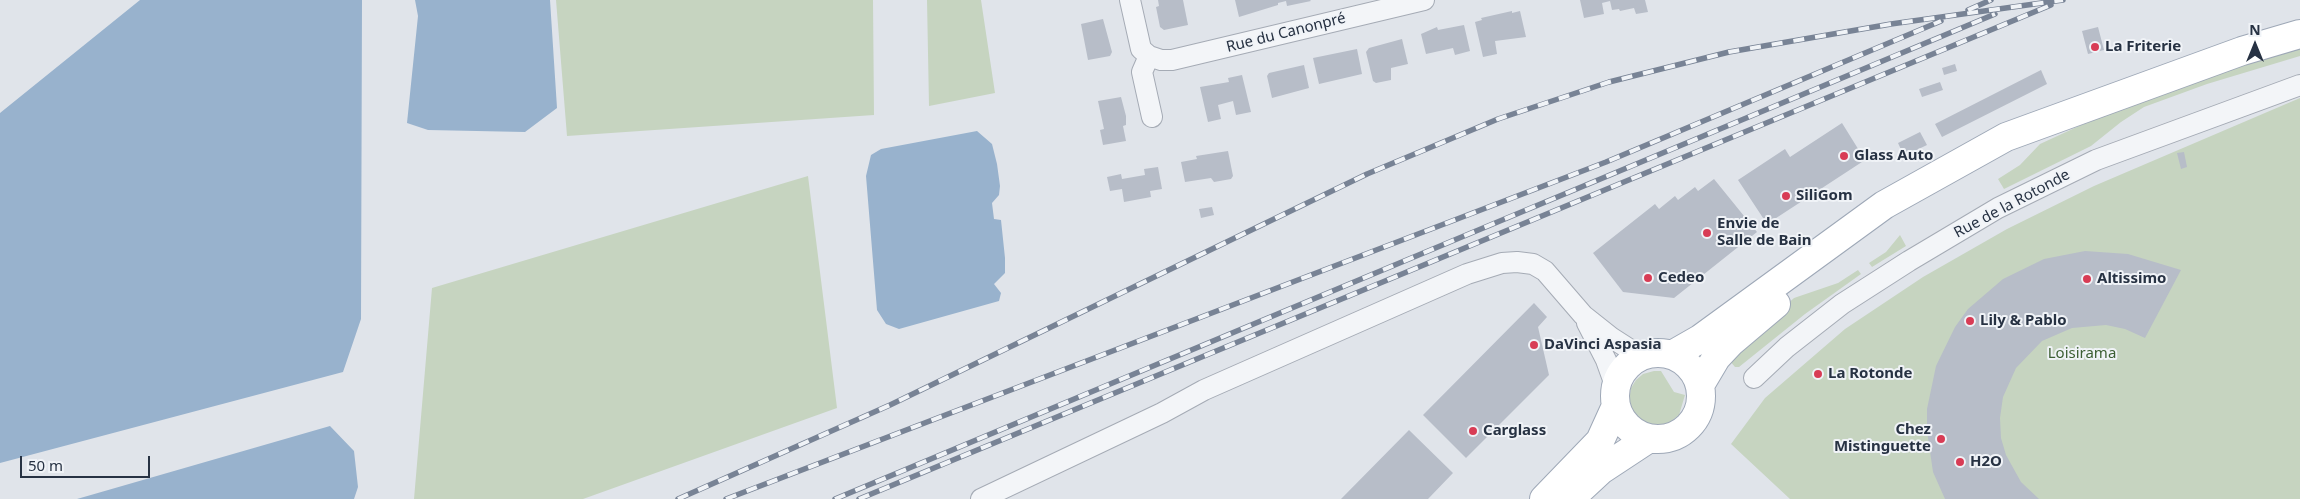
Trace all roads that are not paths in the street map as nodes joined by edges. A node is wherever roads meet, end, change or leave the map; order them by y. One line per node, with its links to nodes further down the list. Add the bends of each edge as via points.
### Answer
1 (1130, 0): 4 (street, via 1136,37 1141,49)
2 (1424, 0): 4 (street, Rue du Canonpré, via 1172,60)
3 (2300, 34): 6 (main road, via 2242,51)
4 (1149, 56): 7 (street, via 1142,72)
5 (2300, 85): 11 (street, Rue de la Rotonde, via 2096,160 1998,208 1842,304)
6 (2111, 99): 9 (main road, via 2006,137 1924,181 1884,205 1700,339); 12 (main road, via 1945,184 1861,240 1797,286 1731,342 1716,358)
7 (1152, 117)
8 (1582, 315): 10 (street); 13 (street, via 1603,354); 15 (street, via 1545,271 1533,264 1517,262 1487,267 1204,390)
9 (1672, 355): 10 (main road, via 1656,352); 12 (main road, via 1694,372)
10 (1640, 356): 13 (main road, via 1624,368)
11 (1754, 378)
12 (1700, 385): 14 (main road, via 1698,411 1687,428 1669,438)
13 (1615, 396): 14 (main road, via 1622,422 1633,433); 16 (main road, via 1600,441)
14 (1648, 439): 17 (main road, via 1601,470)
15 (981, 499)
16 (1544, 499)
17 (1570, 499)

